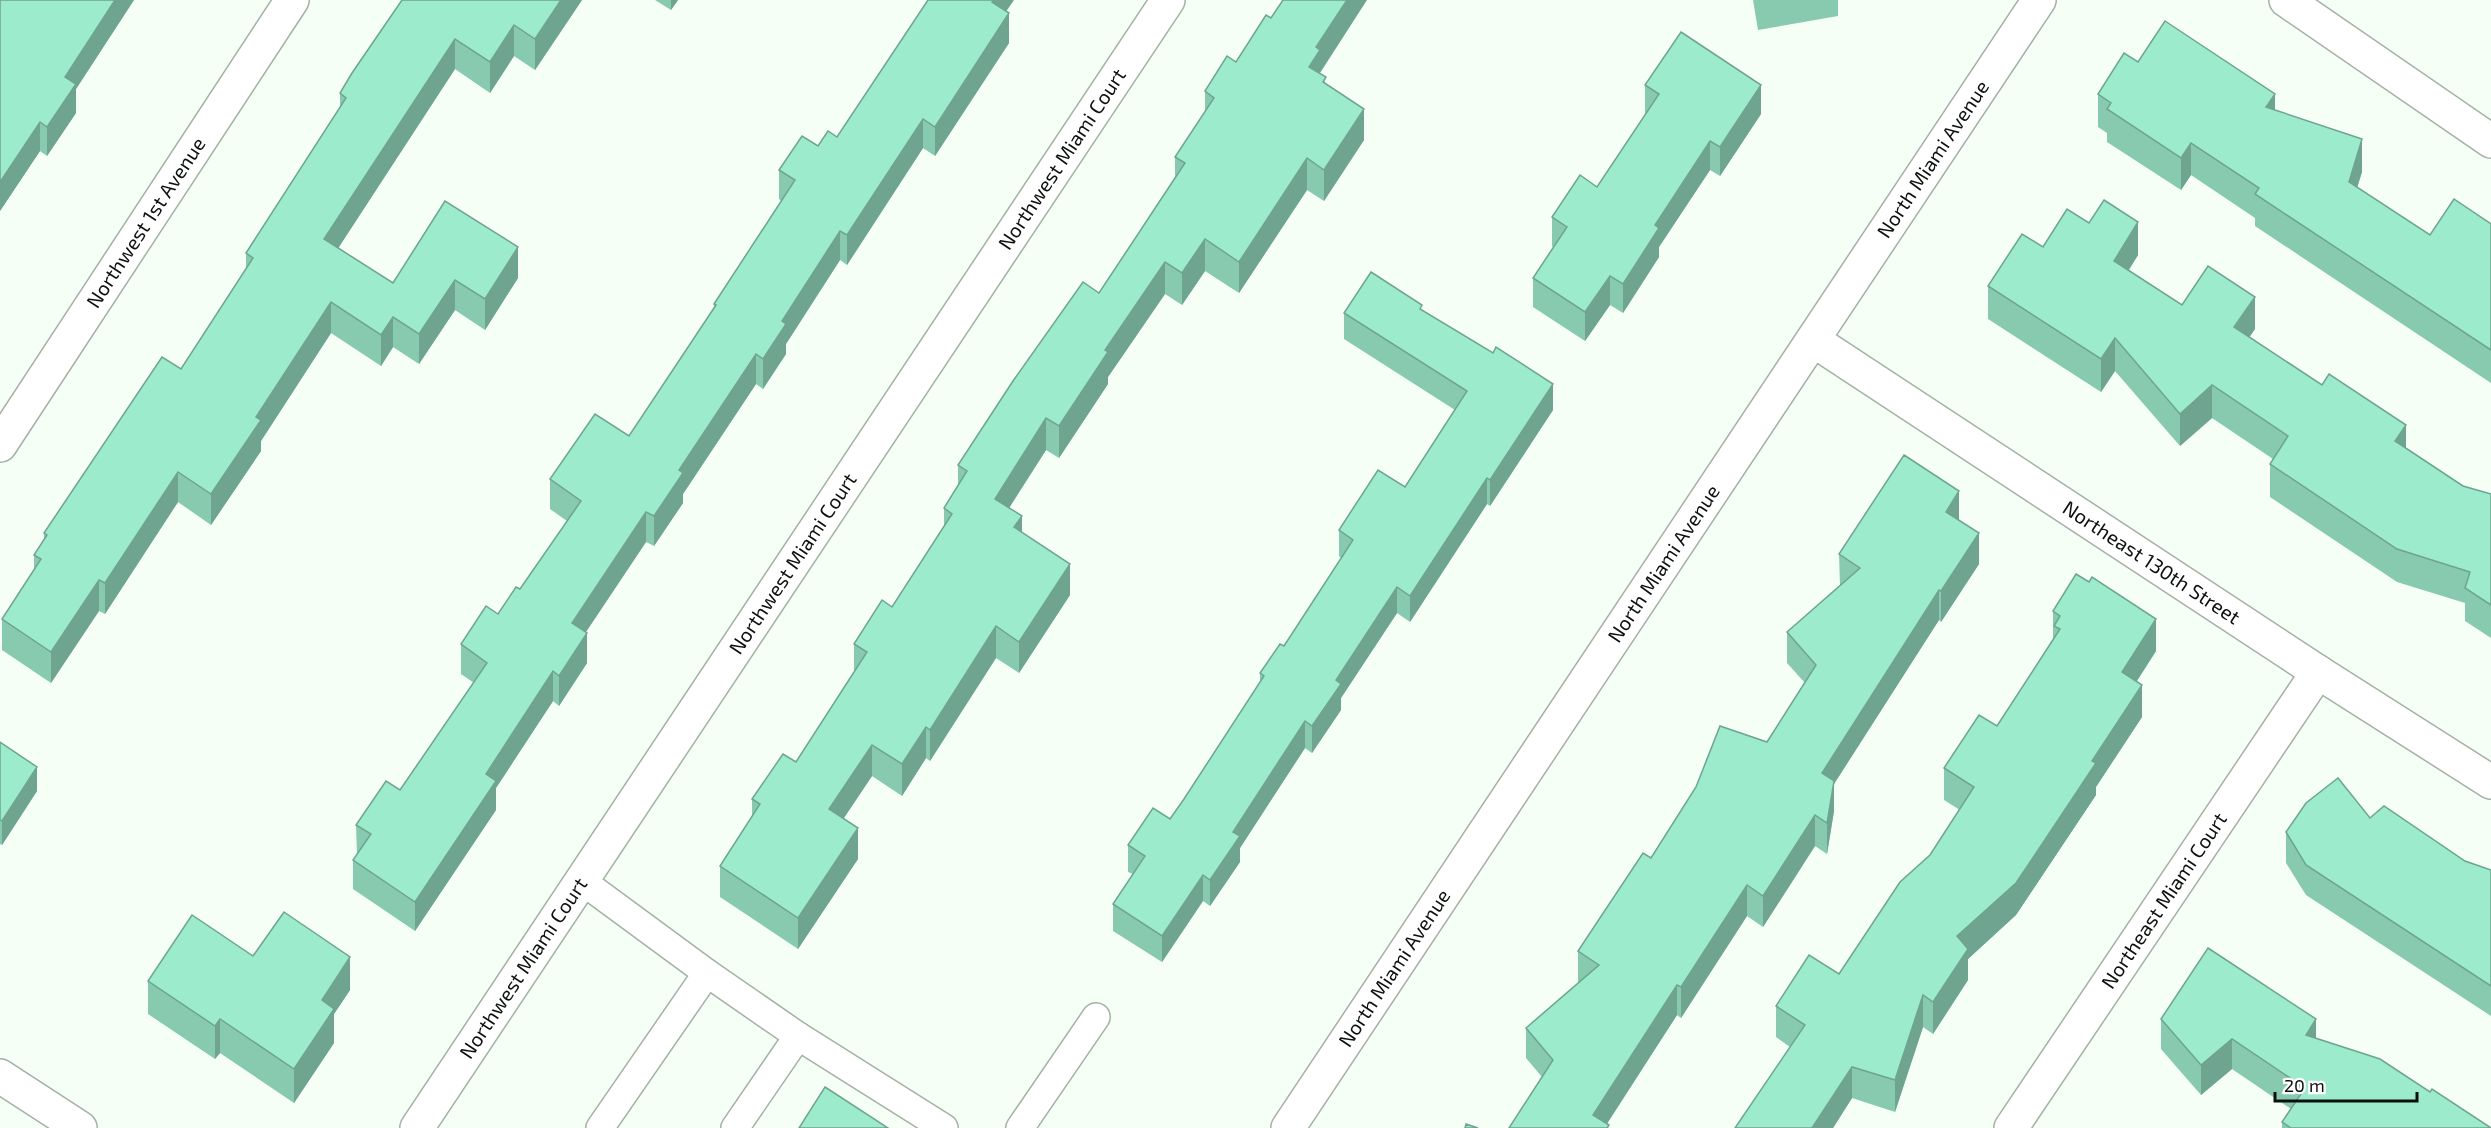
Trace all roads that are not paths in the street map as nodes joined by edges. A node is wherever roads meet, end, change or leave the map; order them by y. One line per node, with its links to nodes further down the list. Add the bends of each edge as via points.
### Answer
1 (292, 0): 7 (street, Northwest 1st Avenue)
2 (1168, 0): 10 (street, Northwest Miami Court)
3 (2039, 0): 6 (street, North Miami Avenue)
4 (2286, 0): 5 (street)
5 (2491, 141)
6 (1813, 340): 8 (street, Northeast 130th Street); 22 (street, North Miami Avenue)
7 (0, 445)
8 (2318, 672): 9 (street, Northeast 130th Street); 15 (street, Northeast Miami Court)
9 (2491, 782)
10 (582, 881): 11 (lane); 17 (street, Northwest Miami Court)
11 (707, 974): 13 (lane); 18 (lane)
12 (1096, 1017): 21 (lane)
13 (798, 1036): 19 (lane); 20 (lane)
14 (0, 1076): 16 (street)
15 (2017, 1126)
16 (80, 1128)
17 (417, 1128)
18 (600, 1128)
19 (735, 1128)
20 (944, 1128)
21 (1020, 1128)
22 (1288, 1128)

